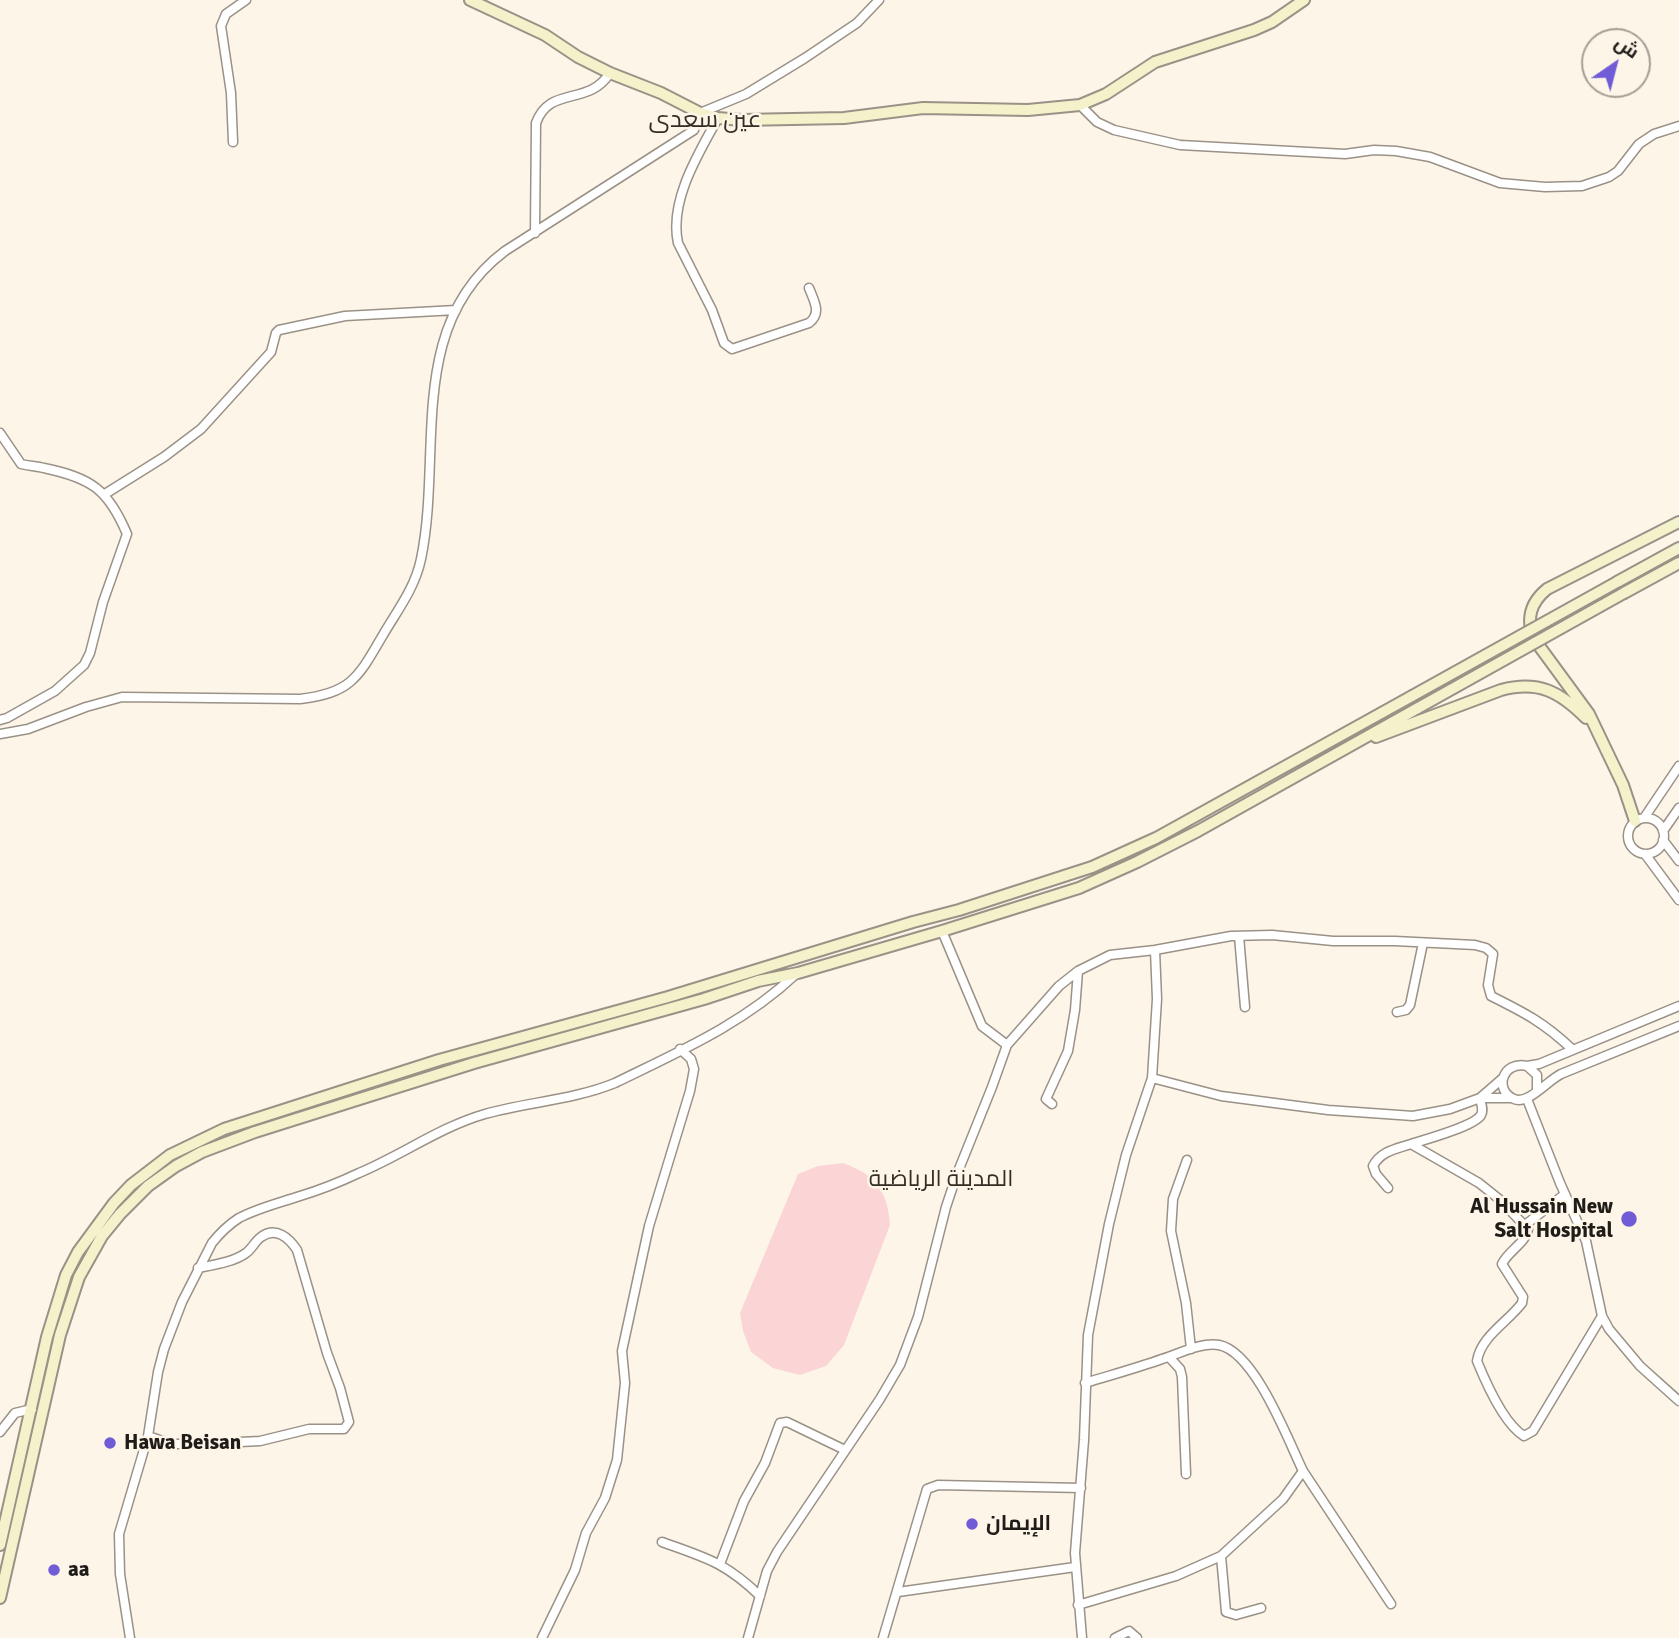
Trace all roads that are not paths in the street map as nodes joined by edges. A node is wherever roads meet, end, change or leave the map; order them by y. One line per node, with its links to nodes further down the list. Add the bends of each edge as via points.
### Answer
1 (246, 0): 10 (street, via 226,13 221,26)
2 (470, 0): 5 (main road, via 545,35)
3 (879, 0): 7 (street, via 857,23 805,58 746,94)
4 (1304, 0): 6 (main road, via 1254,30 1155,62)
5 (610, 73): 7 (main road); 11 (street, via 596,89 555,100 539,114)
6 (1080, 105): 8 (main road, via 1028,110 923,108 844,118); 9 (street, via 1105,126 1180,145 1345,154 1396,151 1430,157 1500,183 1545,187 1582,186 1609,177 1639,144)
7 (700, 113): 8 (main road); 11 (street, via 694,130)
8 (718, 118): 12 (street, via 686,184 676,232 724,343 732,349 809,324 817,308)
9 (1679, 126)
10 (233, 142)
11 (535, 233): 13 (street, via 485,267)
12 (809, 288)
13 (456, 310): 15 (street, via 345,316 279,330 265,360 201,429); 21 (street, via 436,373 420,562 400,609 349,685 325,696 300,699 122,697)
14 (0, 433): 15 (street, via 21,464 55,470)
15 (105, 494): 19 (street, via 127,534 88,658 55,691)
16 (1679, 522): 20 (main road, via 1547,589 1530,613 1534,639)
17 (1679, 548): 62 (main road, bridge, via 1156,838 1092,867 678,994 439,1060 192,1143 131,1185 78,1252 56,1302)
18 (1679, 563): 22 (main road, bridge)
19 (0, 720)
20 (1595, 727): 22 (main road, via 1565,698 1523,686); 25 (main road)
21 (0, 734)
22 (1338, 752): 30 (main road, via 1103,878)
23 (1679, 766): 25 (street)
24 (1679, 808): 26 (street)
25 (1640, 820): 26 (street, via 1656,821); 27 (street, via 1631,826 1628,838 1633,849)
26 (1663, 836): 27 (street, via 1658,849); 28 (street)
27 (1645, 854): 29 (street)
28 (1679, 861)
29 (1679, 900)
30 (942, 931): 35 (main road); 40 (street, via 982,1026)
31 (1239, 936): 32 (street); 33 (street); 37 (street)
32 (1423, 943): 38 (street, via 1410,1005); 42 (street, via 1489,950 1493,958 1488,985 1491,996 1543,1023)
33 (1155, 950): 34 (street, via 1110,955); 44 (street)
34 (1078, 971): 40 (street, via 1048,997); 50 (street, via 1068,1051 1046,1099)
35 (798, 973): 41 (street, via 754,1010); 76 (main road, via 474,1063 254,1132 202,1152 159,1177 102,1236 70,1300)
36 (1679, 1006): 42 (street)
37 (1245, 1007)
38 (1397, 1012)
39 (1679, 1026): 46 (street, via 1561,1074)
40 (1007, 1045): 65 (street, via 946,1207 913,1335 880,1399)
41 (680, 1049): 56 (street, via 597,1090 484,1114 360,1173 258,1209 218,1234); 81 (street, via 691,1059 693,1080 649,1226 624,1342 617,1460 575,1570)
42 (1572, 1049): 43 (street)
43 (1527, 1066): 45 (street, via 1515,1065); 46 (street, via 1537,1076)
44 (1152, 1077): 47 (street, via 1221,1096 1404,1116 1429,1114); 60 (street, via 1126,1155 1105,1242 1088,1335)
45 (1503, 1077): 47 (street); 48 (street, via 1504,1089)
46 (1537, 1089): 49 (street)
47 (1480, 1098): 48 (street); 51 (street, via 1479,1118)
48 (1512, 1098): 49 (street)
49 (1527, 1099): 54 (street)
50 (1052, 1104)
51 (1411, 1144): 53 (street, via 1375,1162 1376,1174); 55 (street, via 1479,1183)
52 (1187, 1160): 58 (street, via 1173,1199 1171,1231)
53 (1388, 1188)
54 (1565, 1194): 55 (street); 57 (street, via 1590,1253)
55 (1525, 1225): 57 (street, via 1528,1235 1502,1264 1523,1297 1522,1303 1488,1338 1477,1361 1518,1433 1524,1436 1533,1431)
56 (198, 1268): 64 (street, via 164,1349); 64 (street, via 248,1252 267,1234 289,1238 297,1250 349,1422 344,1429 309,1429 260,1441 171,1444)
57 (1602, 1316): 61 (street, via 1640,1366)
58 (1191, 1349): 59 (street); 66 (street, via 1218,1345 1245,1363 1275,1411)
59 (1169, 1357): 60 (street); 67 (street, via 1182,1377)
60 (1085, 1383): 68 (street)
61 (1679, 1401)
62 (32, 1409): 63 (street, via 15,1413); 70 (main road)
63 (0, 1432)
64 (148, 1436): 80 (street, via 118,1534)
65 (845, 1450): 72 (street, via 787,1422 780,1423); 75 (street, via 778,1552)
66 (1303, 1471): 71 (street, via 1283,1499); 77 (street)
67 (1186, 1474)
68 (1081, 1488): 73 (street); 74 (street, via 930,1487 924,1494)
69 (662, 1542): 72 (street)
70 (0, 1545)
71 (1222, 1556): 78 (street, via 1176,1576); 79 (street, via 1226,1612 1236,1615)
72 (720, 1564): 75 (street)
73 (1075, 1567): 74 (street); 78 (street)
74 (898, 1592): 83 (street)
75 (760, 1596): 82 (street)
76 (0, 1598)
77 (1391, 1604)
78 (1078, 1605): 84 (street)
79 (1261, 1608)
80 (131, 1638)
81 (542, 1638)
82 (748, 1638)
83 (883, 1638)
84 (1082, 1638)
85 (1115, 1638): 86 (street, via 1129,1631)
86 (1137, 1638)

